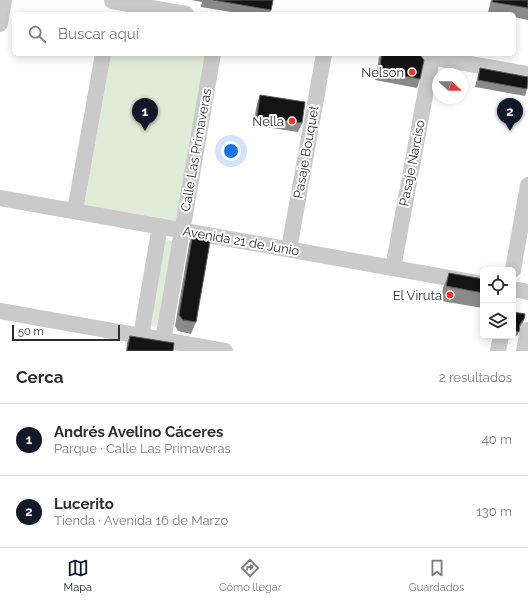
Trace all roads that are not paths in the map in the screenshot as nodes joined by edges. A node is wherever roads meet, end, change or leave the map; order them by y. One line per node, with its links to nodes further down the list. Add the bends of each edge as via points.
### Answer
1 (4, 0): 4 (street)
2 (112, 5): 3 (street)
3 (182, 9)
4 (0, 24)
5 (103, 56): 13 (street)
6 (213, 56): 15 (street, Calle Las Primaveras)
7 (324, 56): 16 (street, Pasaje Bouquet)
8 (422, 56): 9 (street)
9 (432, 58): 10 (street); 18 (street, Pasaje Narciso)
10 (528, 74)
11 (528, 185): 17 (street)
12 (0, 198): 13 (street, Avenida 21 de Junio)
13 (75, 211): 14 (street, Avenida 21 de Junio)
14 (160, 226): 15 (street, Avenida 21 de Junio); 24 (street)
15 (182, 230): 16 (street, Avenida 21 de Junio); 26 (street, Calle Las Primaveras)
16 (289, 249): 18 (street, Avenida 21 de Junio)
17 (514, 267)
18 (393, 268): 19 (street, Avenida 21 de Junio)
19 (480, 283)
20 (516, 290): 21 (street)
21 (528, 292)
22 (0, 311): 24 (street)
23 (528, 330): 31 (street)
24 (141, 336): 26 (street)
25 (500, 339): 30 (street)
26 (163, 340): 27 (street)
27 (181, 347): 28 (street)
28 (203, 349): 29 (street)
29 (225, 351)
30 (498, 351)
31 (524, 351)

